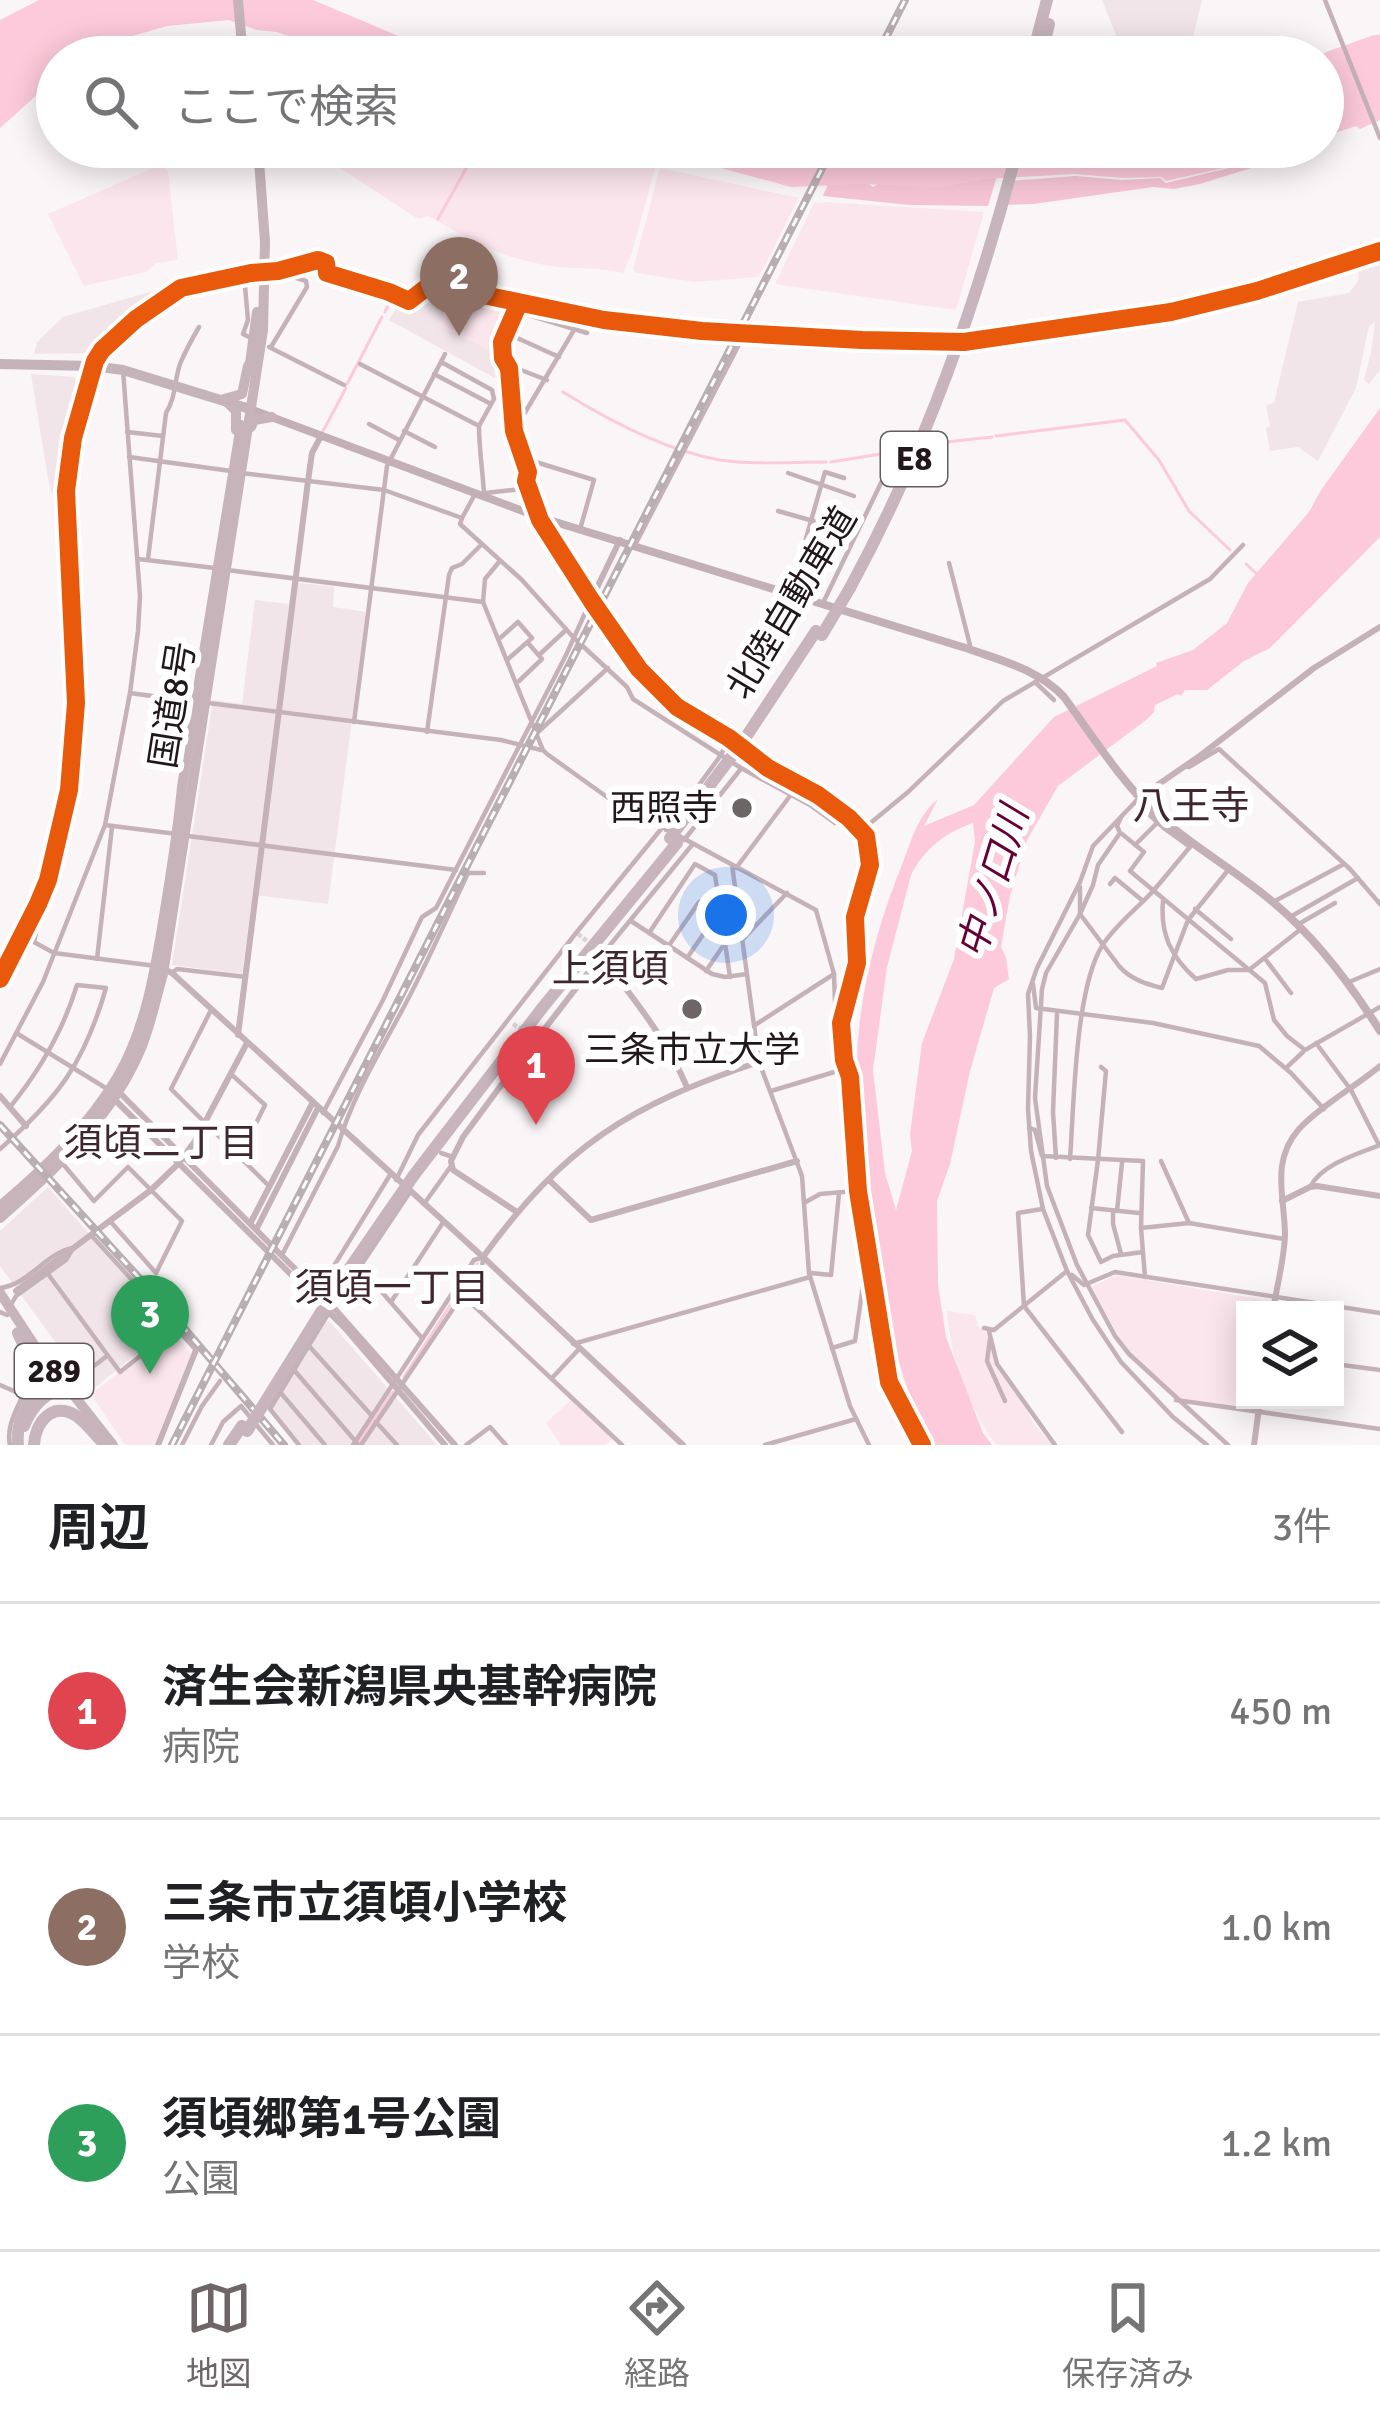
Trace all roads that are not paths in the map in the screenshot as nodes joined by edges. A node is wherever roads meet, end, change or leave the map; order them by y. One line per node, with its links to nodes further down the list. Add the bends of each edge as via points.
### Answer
1 (242, 0): 4 (highway)
2 (1051, 0): 5 (highway)
3 (1325, 0): 6 (street)
4 (245, 36)
5 (1042, 36)
6 (1339, 36)
7 (1344, 49): 8 (street)
8 (1380, 138)
9 (256, 168): 20 (highway, 国道8号)
10 (1007, 168): 101 (highway, 北陸自動車道 / E8, bridge, via 943,389 914,460 819,633)
11 (1380, 251): 18 (street, via 1171,312)
12 (519, 303): 16 (street); 20 (street, via 431,284 409,301 327,273 318,260 275,271 307,286); 27 (street, via 502,342)
13 (199, 327): 32 (street)
14 (574, 330): 15 (street); 17 (street, via 525,314); 22 (street)
15 (587, 333)
16 (745, 333): 19 (street); 69 (street)
17 (513, 336): 22 (street); 27 (street)
18 (964, 341)
19 (948, 342)
20 (262, 344): 26 (street, via 242,334 248,274 181,288 136,319); 28 (highway, 国道8号); 33 (street)
21 (445, 354): 23 (street)
22 (560, 357): 31 (street)
23 (441, 362): 30 (street); 36 (street, via 492,390)
24 (0, 364): 26 (main road)
25 (360, 364): 34 (street)
26 (93, 365): 29 (main road); 136 (street, via 66,490 76,703 71,777)
27 (510, 367): 31 (street); 41 (street)
28 (253, 369): 35 (highway, via 246,369 242,394); 37 (highway, 国道8号); 37 (highway)
29 (124, 370): 32 (main road); 42 (street)
30 (434, 374): 34 (street); 36 (street)
31 (547, 380): 41 (street)
32 (174, 384): 35 (main road); 43 (street)
33 (344, 385)
34 (423, 396): 39 (street); 40 (street)
35 (224, 399): 37 (main road); 48 (highway, via 238,417)
36 (491, 404): 39 (street)
37 (257, 412): 44 (main road); 48 (highway, 国道8号); 48 (highway)
38 (369, 424): 45 (street)
39 (479, 426): 59 (street)
40 (404, 431): 45 (street); 47 (street)
41 (514, 431): 46 (street)
42 (127, 432): 43 (street); 50 (street)
43 (163, 436): 51 (street)
44 (321, 436): 52 (main road); 56 (street)
45 (399, 440): 52 (street)
46 (517, 445): 62 (street); 65 (street, via 526,459 594,479)
47 (435, 447)
48 (240, 449): 53 (highway, 国道8号)
49 (895, 454): 66 (street)
50 (129, 457): 51 (street); 71 (street)
51 (160, 461): 53 (street); 72 (street)
52 (388, 461): 58 (street); 59 (main road)
53 (237, 472): 56 (street); 75 (highway, 国道8号)
54 (788, 473): 57 (street)
55 (844, 478): 57 (street, via 825,472)
56 (308, 481): 58 (street); 76 (street)
57 (821, 484): 60 (street); 64 (street)
58 (384, 490): 63 (street); 77 (street)
59 (481, 495): 62 (main road); 62 (street, via 520,489); 63 (street)
60 (854, 496)
61 (778, 511): 64 (street)
62 (538, 512): 65 (main road); 80 (street)
63 (462, 518): 68 (street)
64 (811, 521): 66 (street); 78 (street)
65 (580, 528): 67 (main road)
66 (856, 533): 82 (street)
67 (620, 540): 69 (main road); 80 (street)
68 (481, 545): 73 (street); 79 (street, via 452,568)
69 (635, 545): 78 (main road)
70 (1244, 545): 92 (street, via 1210,579)
71 (137, 559): 72 (street); 94 (street)
72 (147, 560): 75 (street)
73 (499, 562): 81 (street, via 485,579); 84 (street)
74 (949, 563): 88 (street)
75 (220, 569): 76 (street); 95 (highway, 国道8号)
76 (297, 579): 77 (street); 96 (street)
77 (372, 589): 79 (street); 97 (street)
78 (790, 594): 82 (main road)
79 (444, 598): 81 (street); 99 (street)
80 (591, 600): 85 (street); 101 (street, via 677,707)
81 (483, 602): 86 (street)
82 (822, 605): 88 (main road)
83 (1380, 627): 105 (street)
84 (566, 630): 85 (street); 89 (street)
85 (574, 638): 91 (street); 98 (street)
86 (499, 639): 87 (street, via 518,622); 90 (street)
87 (528, 643): 89 (street); 90 (street)
88 (969, 649): 92 (main road)
89 (539, 655): 93 (street, via 542,661)
90 (507, 660): 93 (street)
91 (608, 668): 100 (street); 104 (street, via 644,709)
92 (1039, 680): 108 (main road); 113 (street, via 989,712)
93 (516, 682): 98 (street)
94 (130, 693): 95 (street); 112 (street)
95 (200, 702): 96 (street); 115 (highway, 国道8号, via 182,787)
96 (279, 712): 97 (street); 117 (street)
97 (354, 722): 99 (street)
98 (532, 722): 100 (street); 102 (street)
99 (427, 732): 102 (street)
100 (537, 733): 103 (street)
101 (741, 741): 104 (street); 113 (street); 116 (highway, 北陸自動車道 / E8, bridge)
102 (520, 745): 103 (street); 124 (street)
103 (543, 750): 116 (street)
104 (721, 755): 106 (street); 116 (street)
105 (1185, 766): 108 (street); 121 (street, via 1219,749)
106 (741, 768): 107 (street); 116 (street)
107 (790, 795): 110 (street); 122 (street)
108 (1138, 800): 109 (street); 111 (street); 120 (main road)
109 (1121, 816): 114 (street); 127 (street, via 1093,846)
110 (836, 823)
111 (1157, 823): 118 (street); 119 (street)
112 (109, 825): 115 (street); 151 (street); 153 (street)
113 (862, 830): 175 (street, via 869,865)
114 (1120, 832): 118 (street); 140 (street)
115 (182, 835): 117 (street); 158 (highway, 国道8号)
116 (675, 837): 122 (street); 142 (street); 218 (street, via 577,933); 302 (highway, 北陸自動車道 / E8, bridge, via 412,1172)
117 (261, 845): 124 (street); 163 (street)
118 (1135, 845): 129 (street, via 1144,852 1130,872)
119 (1190, 847): 120 (street); 129 (street)
120 (1211, 855): 123 (main road)
121 (1344, 864): 126 (street); 134 (street)
122 (734, 867): 130 (street); 139 (street)
123 (1229, 868): 134 (main road); 138 (street)
124 (456, 870): 198 (street)
125 (484, 873): 203 (street, via 468,873)
126 (1358, 878): 137 (street); 144 (street)
127 (1080, 882): 140 (street); 166 (street)
128 (1110, 884): 133 (street, via 1115,878)
129 (1154, 890): 132 (street); 133 (street)
130 (787, 893): 147 (street); 162 (street, via 816,910)
131 (718, 894): 141 (street); 145 (street, via 716,874 695,863); 150 (street, via 699,902)
132 (1163, 898): 143 (street); 156 (street)
133 (1143, 901): 149 (street)
134 (1273, 902): 144 (main road)
135 (1335, 903): 144 (street)
136 (38, 904): 151 (street, via 34,942); 165 (street)
137 (1380, 904)
138 (1195, 909): 143 (street); 146 (street)
139 (739, 914): 141 (street); 147 (street)
140 (1080, 914): 149 (street); 170 (street, via 1046,973)
141 (722, 917): 148 (street); 154 (street)
142 (630, 920): 145 (street); 152 (street)
143 (1187, 921): 156 (street); 159 (street)
144 (1296, 924): 155 (street); 167 (main road)
145 (649, 933): 150 (street)
146 (1231, 939)
147 (742, 940): 161 (street)
148 (725, 943): 160 (street); 164 (street)
149 (1103, 945): 156 (street, via 1126,973 1162,988); 174 (street)
150 (668, 946): 154 (street)
151 (54, 953): 153 (street); 178 (street)
152 (599, 953): 192 (street, via 654,1025); 216 (street)
153 (97, 958): 158 (street)
154 (687, 958): 160 (street)
155 (1264, 958): 159 (street); 168 (street)
156 (1174, 960): 159 (street, via 1196,979)
157 (1380, 969): 167 (street)
158 (164, 970): 163 (street); 171 (street); 195 (highway, 国道8号)
159 (1249, 970): 182 (street, via 1265,983 1274,1020)
160 (706, 971): 164 (street)
161 (747, 974): 164 (street); 176 (street)
162 (834, 974): 175 (street); 176 (street)
163 (245, 977): 179 (street)
164 (730, 977)
165 (0, 979)
166 (1033, 981): 170 (street); 202 (street)
167 (1349, 982): 173 (main road)
168 (1292, 993)
169 (1380, 1007): 173 (street)
170 (1041, 1009): 172 (street); 208 (street, via 1035,1098)
171 (211, 1010): 179 (street); 200 (street, via 171,1089)
172 (1057, 1011): 174 (street); 209 (street)
173 (1368, 1012): 177 (main road); 180 (street)
174 (1082, 1013): 189 (street, via 1259,1046); 210 (street)
175 (842, 1019): 191 (street)
176 (755, 1024): 184 (street)
177 (1380, 1031)
178 (18, 1034): 183 (street); 185 (street)
179 (238, 1035): 181 (street)
180 (1316, 1042): 182 (street); 193 (street)
181 (247, 1043): 190 (street); 198 (street)
182 (1305, 1050): 189 (street)
183 (50, 1052): 187 (street); 187 (street, via 77,985 106,988); 197 (street)
184 (759, 1063): 192 (street); 194 (street)
185 (0, 1064)
186 (1380, 1066): 193 (street)
187 (75, 1067): 195 (street); 201 (street)
188 (1101, 1067): 212 (street)
189 (1286, 1068): 199 (street)
190 (231, 1074): 200 (street); 207 (street, via 265,1105)
191 (850, 1084): 194 (street, via 842,1070); 223 (street)
192 (687, 1087): 219 (street, via 610,1128)
193 (1351, 1090): 199 (street); 204 (street)
194 (770, 1091): 214 (street)
195 (114, 1093): 211 (street); 215 (highway, 国道8号); 230 (highway, 国道8号)
196 (0, 1096): 197 (street)
197 (10, 1107): 201 (street)
198 (318, 1108): 203 (street); 221 (street)
199 (1324, 1109): 227 (street, via 1296,1132 1281,1160)
200 (205, 1123): 207 (street); 211 (street)
201 (26, 1126): 205 (street)
202 (1029, 1127): 208 (street); 232 (street)
203 (342, 1130): 218 (street); 248 (street)
204 (1380, 1145): 220 (street, via 1337,1162)
205 (0, 1149)
206 (440, 1153): 216 (street)
207 (239, 1157): 221 (street)
208 (1045, 1157): 209 (street); 255 (street, via 1047,1186)
209 (1056, 1158): 210 (street)
210 (1070, 1159): 212 (street)
211 (182, 1160): 222 (street); 241 (street)
212 (1098, 1160): 213 (street); 231 (street)
213 (1123, 1160): 233 (street); 235 (street, via 1143,1161)
214 (796, 1161): 219 (street, via 591,1220); 228 (street)
215 (61, 1162): 222 (street, via 94,1201 128,1168); 236 (highway, 国道8号)
216 (452, 1162): 229 (street); 234 (street)
217 (1161, 1162): 239 (street)
218 (393, 1177): 224 (street); 258 (street)
219 (548, 1179): 234 (street)
220 (1310, 1186): 226 (street); 227 (street)
221 (272, 1189): 241 (street)
222 (151, 1190): 238 (street); 238 (street, via 182,1221 159,1271)
223 (858, 1191): 225 (street); 244 (street)
224 (410, 1192): 229 (street); 250 (street)
225 (839, 1193): 228 (street); 253 (street, via 831,1275)
226 (1380, 1196)
227 (1282, 1201): 243 (street)
228 (804, 1202): 253 (street)
229 (424, 1204): 237 (street)
230 (0, 1206)
231 (1091, 1208): 233 (street); 247 (street, via 1088,1234 1097,1258)
232 (1043, 1209): 251 (street); 263 (street, via 1018,1213)
233 (1115, 1211): 235 (street); 247 (street)
234 (517, 1212): 249 (street)
235 (1141, 1213): 240 (street)
236 (0, 1218)
237 (444, 1221): 249 (street); 262 (street)
238 (110, 1222): 242 (street)
239 (1189, 1223): 240 (street); 243 (street)
240 (1141, 1228): 246 (street)
241 (251, 1230): 248 (street); 258 (street)
242 (91, 1235): 245 (street); 267 (street)
243 (1285, 1239): 260 (street)
244 (865, 1245): 273 (street, via 855,1342); 316 (street, via 889,1382)
245 (74, 1248): 252 (street); 256 (street); 257 (street)
246 (1143, 1252): 247 (street); 254 (street)
247 (1121, 1254)
248 (282, 1256): 258 (street)
249 (483, 1257): 259 (street); 272 (street)
250 (359, 1266): 262 (street); 265 (street)
251 (1069, 1272): 255 (street); 263 (street); 318 (street, via 1112,1352)
252 (47, 1274): 264 (street); 275 (street)
253 (810, 1275): 272 (street); 273 (street)
254 (1145, 1276): 255 (street, via 1115,1273); 260 (street)
255 (1088, 1286): 286 (street, via 1115,1336)
256 (0, 1291): 264 (highway, 289)
257 (16, 1292)
258 (313, 1292): 265 (street)
259 (459, 1292): 270 (street); 279 (street); 281 (street)
260 (1275, 1297): 261 (street); 266 (street)
261 (1274, 1301)
262 (391, 1302): 270 (street)
263 (1024, 1306): 268 (street); 292 (street)
264 (4, 1310): 269 (highway, 289); 283 (highway, 289)
265 (332, 1310): 271 (street); 281 (street)
266 (1380, 1313)
267 (175, 1328): 274 (street); 275 (street, via 120,1372)
268 (988, 1332): 287 (street, via 987,1361); 317 (street, via 998,1367)
269 (18, 1333): 283 (highway, 289); 297 (highway, via 35,1378 19,1419)
270 (422, 1338): 281 (street)
271 (309, 1346): 277 (street); 289 (street)
272 (576, 1346): 279 (street); 295 (street)
273 (832, 1348): 290 (street)
274 (196, 1350): 299 (street)
275 (107, 1355): 283 (street)
276 (1344, 1365): 278 (street)
277 (294, 1370): 284 (street); 296 (street)
278 (1380, 1370)
279 (553, 1377): 294 (street)
280 (220, 1381): 300 (street)
281 (398, 1384): 289 (street); 308 (street); 309 (street)
282 (2, 1386): 285 (street); 297 (street, via 23,1395 11,1422)
283 (63, 1389): 297 (highway, via 32,1411); 298 (highway, 289)
284 (280, 1392): 305 (street, via 270,1409); 306 (street)
285 (0, 1398)
286 (1175, 1400): 288 (street); 319 (street)
287 (1005, 1401)
288 (1258, 1411): 291 (street); 320 (street)
289 (374, 1419): 296 (street); 307 (street)
290 (856, 1419): 314 (street); 315 (street)
291 (1380, 1429)
292 (1121, 1432)
293 (266, 1437): 301 (street, via 242,1406); 303 (street); 304 (street)
294 (617, 1438): 312 (street); 313 (street)
295 (676, 1443)
296 (357, 1444)
297 (23, 1445): 298 (highway, via 40,1421 62,1411)
298 (108, 1445)
299 (158, 1445)
300 (182, 1445)
301 (211, 1445)
302 (233, 1445)
303 (260, 1445)
304 (273, 1445)
305 (299, 1445)
306 (325, 1445)
307 (397, 1445)
308 (446, 1445)
309 (455, 1445)
310 (466, 1445): 311 (street, via 488,1426)
311 (506, 1445)
312 (608, 1445)
313 (622, 1445)
314 (765, 1445)
315 (869, 1445)
316 (922, 1445)
317 (1054, 1445)
318 (1207, 1445)
319 (1228, 1445)
320 (1254, 1445)

